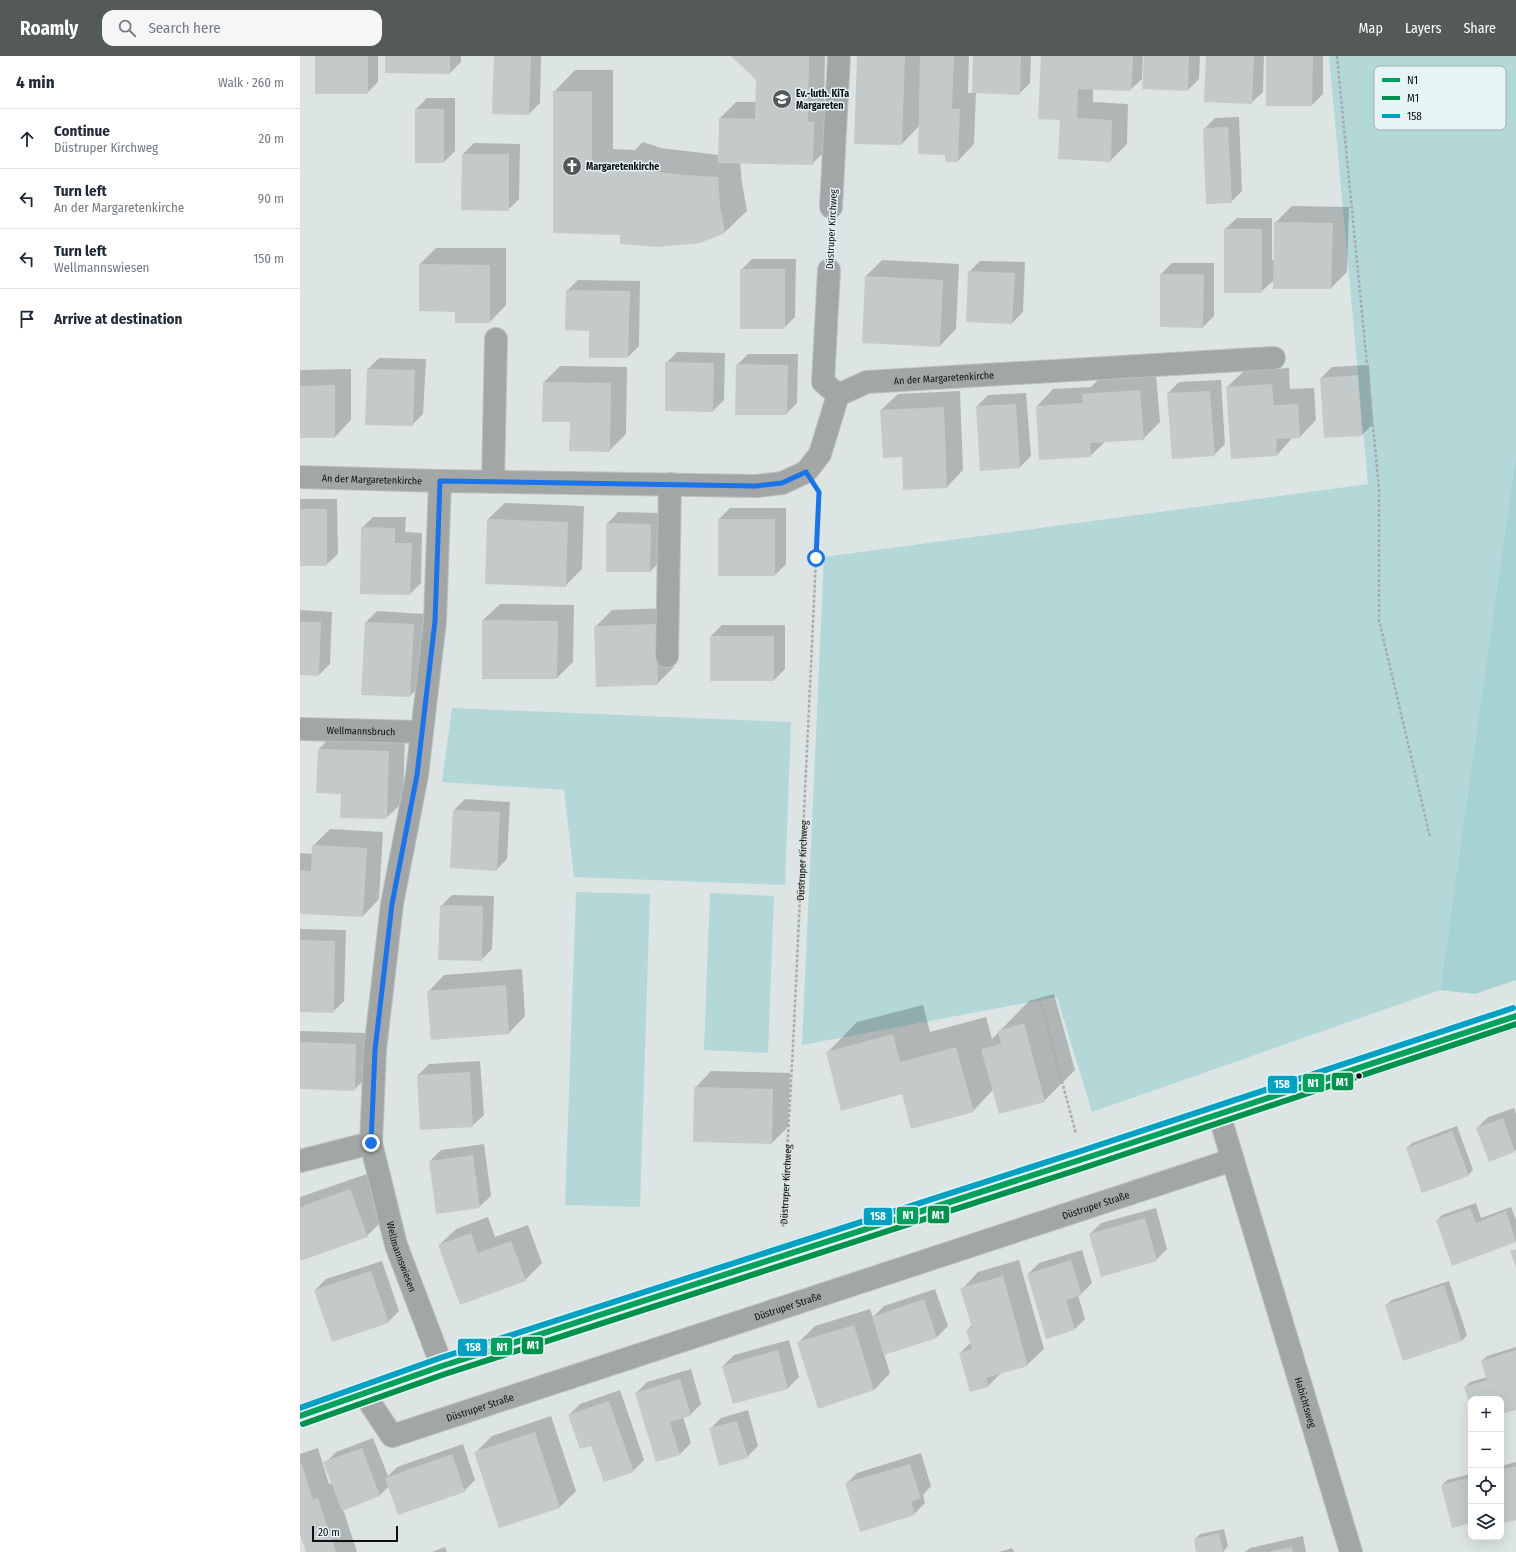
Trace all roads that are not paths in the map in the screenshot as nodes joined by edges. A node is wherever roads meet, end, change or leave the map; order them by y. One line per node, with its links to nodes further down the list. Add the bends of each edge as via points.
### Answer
1 (839, 56): 2 (street, Düstruper Kirchweg)
2 (832, 207)
3 (829, 270): 6 (street, Düstruper Kirchweg, via 823,382)
4 (496, 339): 9 (street)
5 (1274, 358): 6 (street, An der Margaretenkirche, via 867,382)
6 (838, 394): 10 (street, An der Margaretenkirche, via 820,454 806,472 782,483 756,486)
7 (300, 477): 8 (street, An der Margaretenkirche)
8 (440, 481): 9 (street, An der Margaretenkirche); 13 (street, Wellmannswiesen, via 435,621)
9 (493, 482): 10 (street, An der Margaretenkirche)
10 (670, 484): 11 (street)
11 (667, 656)
12 (300, 729): 13 (street, Wellmannsbruch)
13 (422, 732): 16 (street, Wellmannswiesen, via 417,775 392,904 375,1050)
14 (1516, 1016): 15 (street)
15 (1219, 1114): 17 (street, Habichtsweg); 19 (street)
16 (371, 1143): 18 (street); 19 (street, Wellmannswiesen, via 396,1245)
17 (1232, 1160): 20 (street, Düstruper Straße, via 392,1436); 22 (street, Habichtsweg)
18 (300, 1162)
19 (442, 1366): 20 (street)
20 (364, 1394): 21 (street)
21 (300, 1416)
22 (1351, 1552)

